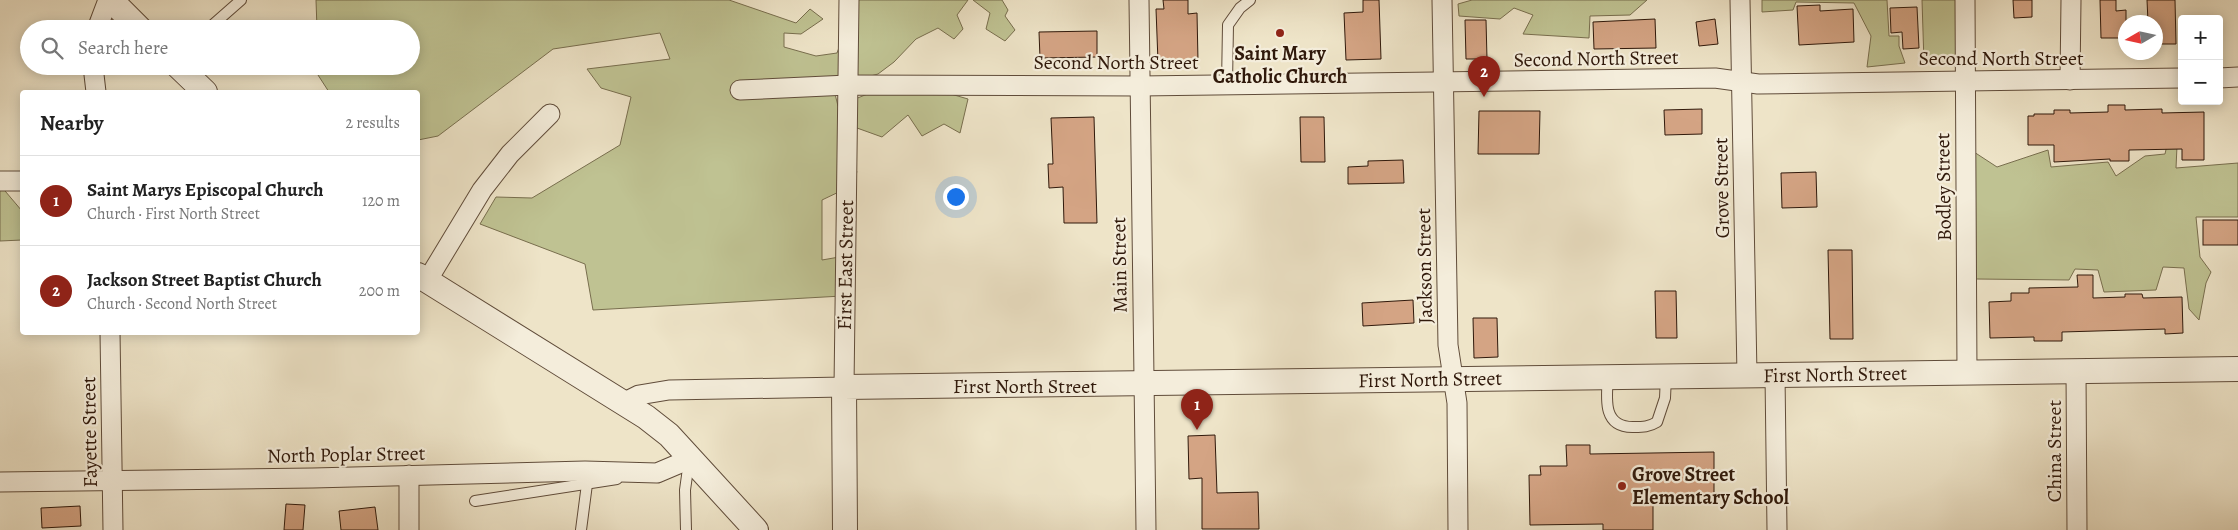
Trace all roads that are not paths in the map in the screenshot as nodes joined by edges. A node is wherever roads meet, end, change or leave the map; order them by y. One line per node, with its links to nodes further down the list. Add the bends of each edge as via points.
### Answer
1 (241, 0): 12 (lane)
2 (850, 0): 23 (street, First East Street)
3 (1139, 0): 24 (street, Main Street)
4 (1250, 0): 22 (lane, via 1228,25)
5 (1442, 0): 21 (street, Jackson Street)
6 (1740, 0): 20 (street, Grove Street)
7 (1965, 0): 18 (street, Bodley Street)
8 (2071, 0): 19 (street)
9 (112, 1): 10 (street); 11 (street)
10 (102, 20)
11 (131, 20)
12 (218, 20)
13 (94, 75): 25 (street)
14 (187, 75): 26 (street)
15 (2238, 77): 17 (street)
16 (2178, 78): 19 (street, Second North Street)
17 (2223, 78)
18 (1964, 80): 19 (street, Second North Street); 20 (street, Second North Street); 35 (street, Bodley Street)
19 (2070, 80)
20 (1741, 82): 21 (street, Second North Street, via 1715,78); 36 (street, Grove Street)
21 (1443, 83): 22 (street, Second North Street); 40 (street, Jackson Street, via 1448,346)
22 (1227, 84): 24 (street, Second North Street)
23 (848, 85): 24 (street, Second North Street); 27 (street, Second North Street); 42 (street, First East Street)
24 (1140, 86): 41 (street, Main Street)
25 (96, 90)
26 (203, 90)
27 (740, 90)
28 (550, 114): 31 (street, via 510,154)
29 (0, 181): 30 (street)
30 (20, 181)
31 (422, 278): 43 (street)
32 (110, 335): 47 (street, Fayette Street)
33 (2238, 369): 34 (street, First North Street)
34 (2076, 372): 35 (street, First North Street); 60 (street, China Street)
35 (1967, 373): 37 (street, First North Street)
36 (1747, 375): 37 (street, First North Street); 38 (street, First North Street)
37 (1776, 375): 59 (street)
38 (1666, 376): 39 (street, First North Street); 39 (lane, via 1665,398 1657,422 1649,426 1626,427 1615,423 1610,414 1606,402)
39 (1608, 377): 40 (street, First North Street)
40 (1453, 379): 41 (street, First North Street); 58 (street, Jackson Street, via 1457,403)
41 (1143, 385): 42 (street, First North Street); 57 (street, Main Street)
42 (844, 387): 43 (street, First North Street, via 669,390); 56 (street, First East Street)
43 (625, 402): 44 (street, via 668,435)
44 (690, 459): 45 (street, North Poplar Street); 54 (lane, via 685,490); 55 (street)
45 (657, 473): 46 (street, North Poplar Street, via 585,471); 49 (lane)
46 (409, 475): 47 (street, North Poplar Street); 52 (street)
47 (112, 479): 48 (street, North Poplar Street); 51 (street, Fayette Street)
48 (0, 482)
49 (587, 484): 50 (lane); 53 (lane)
50 (474, 501)
51 (113, 530)
52 (409, 530)
53 (581, 530)
54 (686, 530)
55 (756, 530)
56 (846, 530)
57 (1146, 530)
58 (1458, 530)
59 (1777, 530)
60 (2077, 530)

